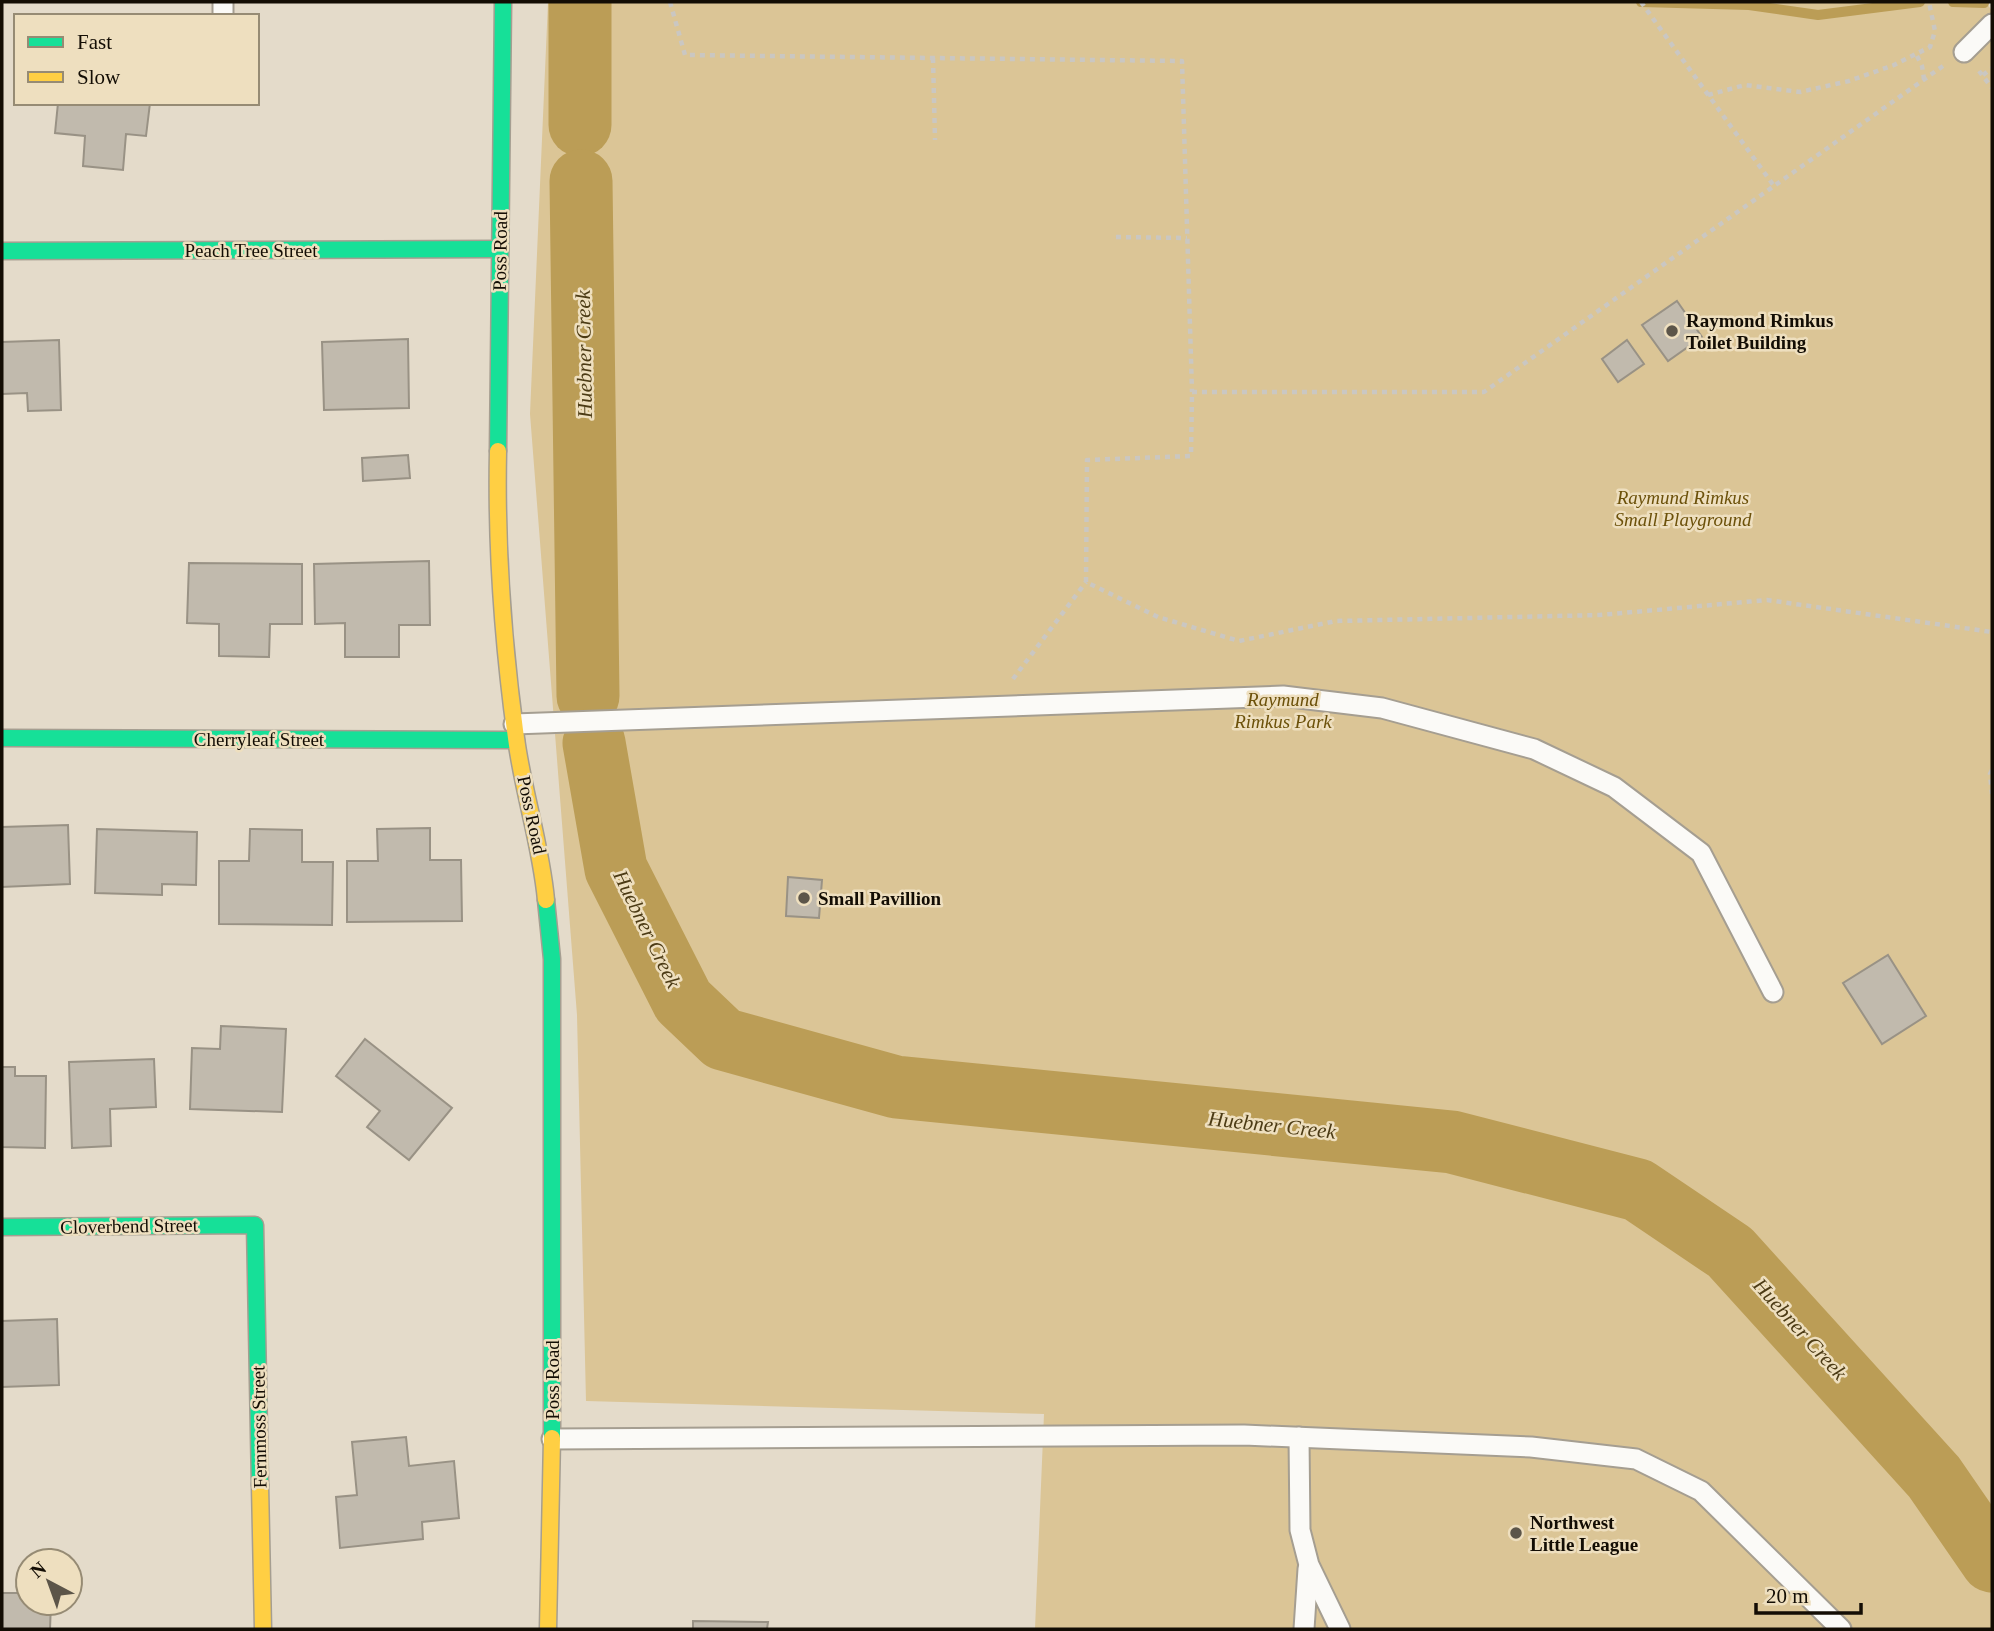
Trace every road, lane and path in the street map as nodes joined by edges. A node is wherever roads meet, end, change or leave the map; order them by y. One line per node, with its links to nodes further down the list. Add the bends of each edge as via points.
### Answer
1 (503, 2): 16 (street, Poss Road)
2 (670, 2): 8 (path, via 685,55)
3 (1641, 2): 11 (path)
4 (1929, 2): 7 (path, via 1935,31 1930,47)
5 (1992, 24): 6 (lane)
6 (1964, 52): 9 (path); 10 (path)
7 (1917, 55): 9 (path); 11 (path, via 1850,81 1800,92 1745,85)
8 (933, 58): 12 (path); 15 (path, via 1182,61)
9 (1924, 79): 13 (path)
10 (1992, 88)
11 (1708, 95): 13 (path)
12 (935, 140)
13 (1774, 186): 18 (path, via 1484,392)
14 (1116, 237): 15 (path)
15 (1187, 238): 18 (path)
16 (500, 249): 17 (street, Peach Tree Street); 22 (street, Poss Road, via 497,503 502,614)
17 (2, 251)
18 (1192, 392): 19 (path, via 1191,456 1087,460)
19 (1086, 582): 20 (path, via 1158,617 1239,641 1336,621 1600,615 1767,600); 21 (path)
20 (1992, 632)
21 (992, 707): 22 (lane); 26 (lane, via 1283,696 1382,708 1534,749 1614,787 1701,853)
22 (515, 732): 23 (street, Cherryleaf Street); 30 (street, Poss Road, via 543,865 552,960)
23 (2, 738)
24 (1992, 770): 25 (path)
25 (1992, 794)
26 (1773, 992)
27 (256, 1225): 28 (street, Cloverbend Street); 32 (street, Fernmoss Street)
28 (2, 1227)
29 (1299, 1437): 30 (lane, via 1036,1434); 31 (lane, via 1300,1530); 36 (lane, via 1531,1447 1636,1459 1701,1491)
30 (552, 1439): 33 (street, Poss Road)
31 (1309, 1565): 34 (lane); 35 (lane)
32 (263, 1629)
33 (548, 1629)
34 (1304, 1629)
35 (1340, 1629)
36 (1841, 1629)

